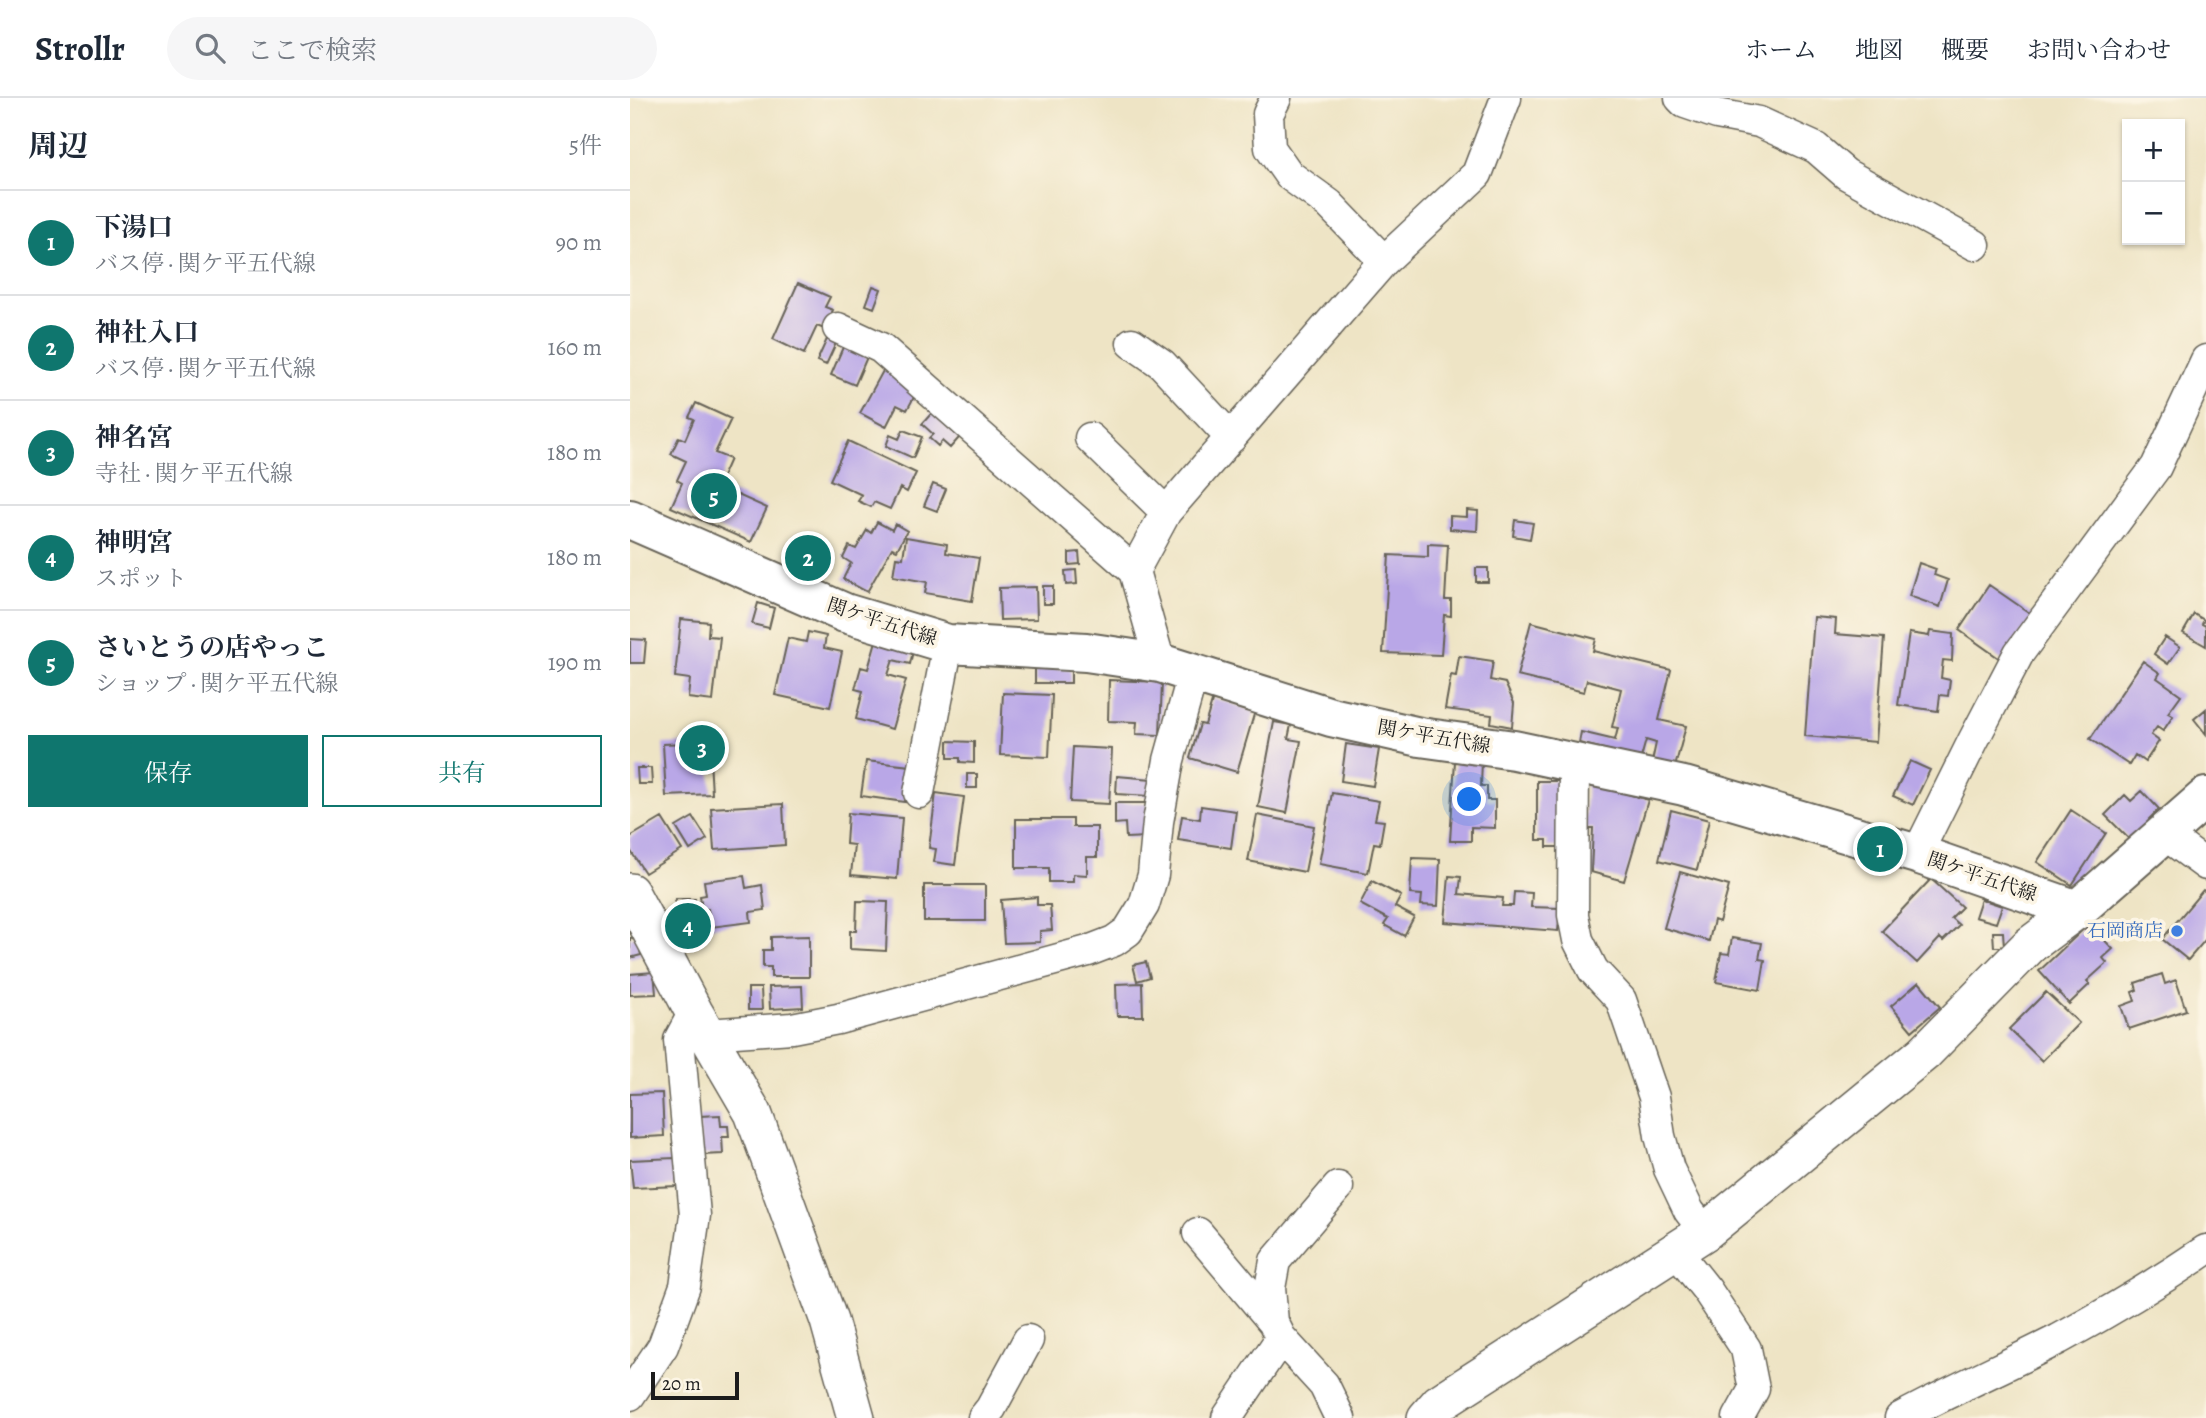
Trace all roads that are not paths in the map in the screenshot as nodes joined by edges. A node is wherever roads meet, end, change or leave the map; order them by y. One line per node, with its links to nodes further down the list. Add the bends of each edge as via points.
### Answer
1 (1276, 98): 5 (street, via 1268,114 1270,148 1289,176 1329,204)
2 (1506, 98): 5 (street, via 1477,174)
3 (1679, 98): 4 (street, via 1717,114 1759,122 1816,148 1846,174)
4 (1975, 245)
5 (1384, 261): 10 (street)
6 (838, 328): 13 (street, via 881,348)
7 (1132, 343): 10 (street, via 1162,364)
8 (2206, 360): 20 (street, via 2156,467 2019,653)
9 (1090, 438): 11 (street)
10 (1231, 438): 11 (street)
11 (1166, 512): 13 (street)
12 (630, 519): 14 (main road, 関ケ平五代線, via 845,613)
13 (1134, 571): 15 (street)
14 (948, 644): 15 (main road, 関ケ平五代線, via 1086,652); 17 (street)
15 (1177, 668): 16 (main road, 関ケ平五代線, via 1331,718); 24 (street, via 1153,875 1144,905 1128,931 1088,951 838,1019 792,1028)
16 (1574, 763): 20 (main road, 関ケ平五代線, via 1684,786); 27 (street, via 1573,915 1578,940 1593,970 1621,1000 1654,1097 1669,1168 1689,1211)
17 (919, 793)
18 (2206, 797): 19 (main road)
19 (2164, 834): 21 (street); 23 (main road)
20 (1917, 855): 23 (main road, 関ケ平五代線)
21 (2206, 865)
22 (630, 892): 24 (street)
23 (2077, 910): 27 (street, via 2030,945 1924,1053)
24 (700, 1023): 31 (street, via 680,1040 695,1215 685,1286 663,1346); 32 (street, via 753,1113 829,1321)
25 (1338, 1187): 29 (street, via 1275,1261 1270,1288)
26 (1198, 1233): 29 (street)
27 (1691, 1241): 36 (street, via 1439,1403); 37 (street, via 1707,1290 1746,1349 1754,1389)
28 (2206, 1250): 38 (street, via 2058,1339)
29 (1277, 1330): 34 (street); 35 (street, via 1324,1385)
30 (1028, 1340): 33 (street)
31 (630, 1395)
32 (856, 1418)
33 (983, 1418)
34 (1227, 1418)
35 (1340, 1418)
36 (1426, 1418)
37 (1738, 1418)
38 (1900, 1418)

